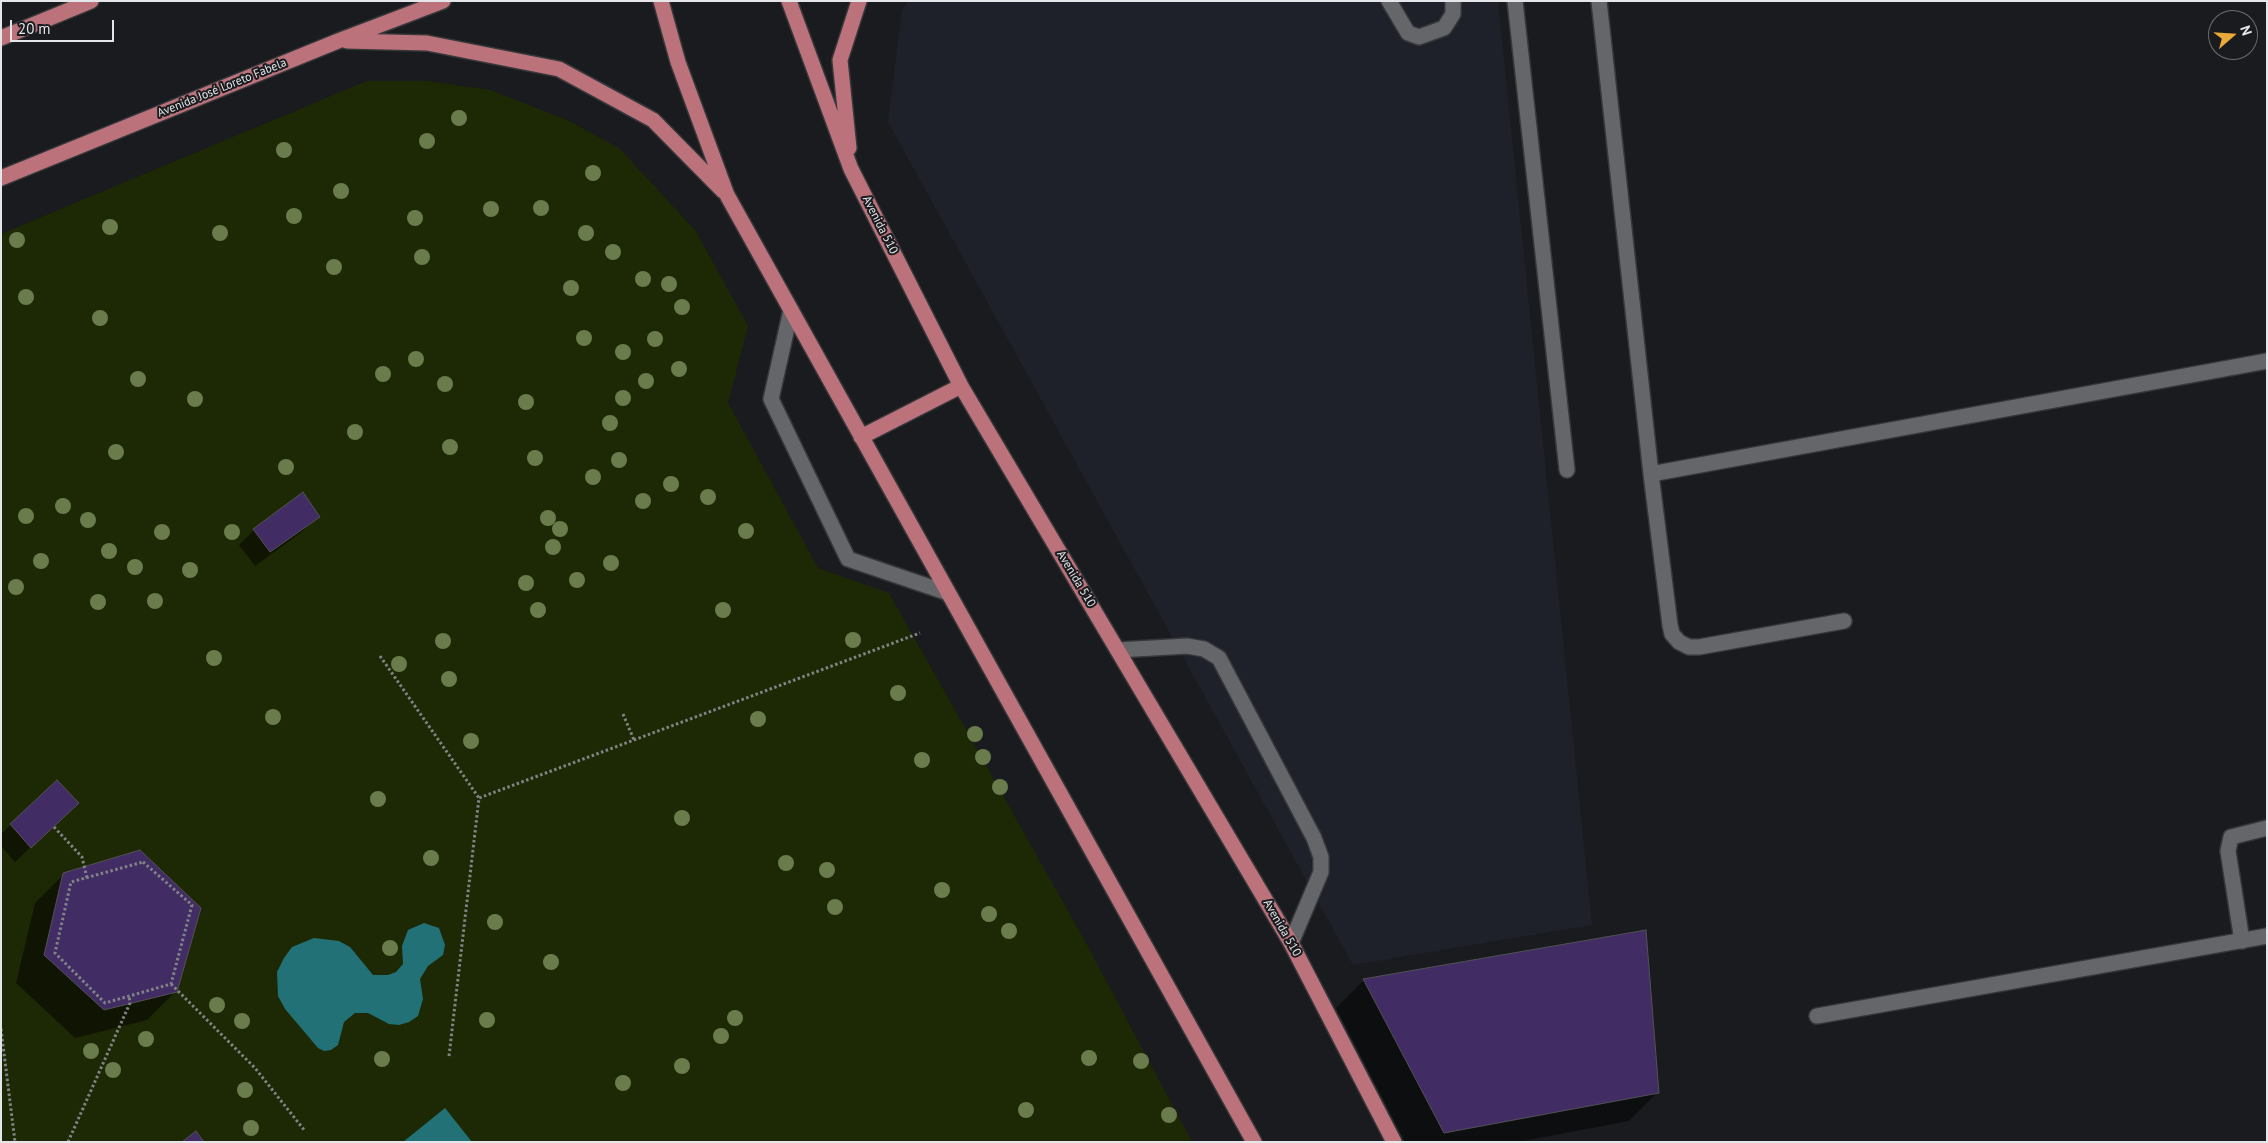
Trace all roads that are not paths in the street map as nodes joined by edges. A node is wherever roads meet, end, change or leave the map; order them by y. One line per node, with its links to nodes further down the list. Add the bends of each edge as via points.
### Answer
1 (91, 1): 10 (main road)
2 (443, 1): 11 (main road, Avenida José Loreto Fabela)
3 (661, 1): 14 (main road, via 678,62)
4 (789, 1): 12 (main road, Avenida 510)
5 (859, 1): 12 (main road, via 840,60)
6 (1389, 1): 7 (lane, via 1408,33 1420,37 1444,28 1453,14)
7 (1453, 1)
8 (1515, 1): 19 (lane)
9 (1599, 1): 20 (lane)
10 (1, 38)
11 (338, 41): 13 (main road, Avenida José Loreto Fabela); 14 (main road, via 427,43 559,70 653,120)
12 (851, 169): 17 (main road, Avenida 510)
13 (1, 178)
14 (727, 195): 15 (main road)
15 (791, 310): 18 (main road); 21 (lane, via 771,399 848,558)
16 (2267, 361): 20 (lane)
17 (961, 386): 18 (main road); 23 (main road, Avenida 510)
18 (861, 437): 21 (main road)
19 (1567, 470)
20 (1651, 474): 22 (lane, via 1670,624 1672,634 1680,642 1689,647 1699,647)
21 (948, 593): 29 (main road)
22 (1844, 622)
23 (1118, 650): 27 (main road, Avenida 510); 27 (lane, via 1187,646 1219,658 1321,857 1321,872)
24 (2267, 828): 26 (lane, via 2230,837 2228,851)
25 (2267, 936): 26 (lane)
26 (2242, 941): 28 (lane)
27 (1291, 943): 30 (main road, Avenida 510)
28 (1817, 1016)
29 (1254, 1142)
30 (1394, 1142)

